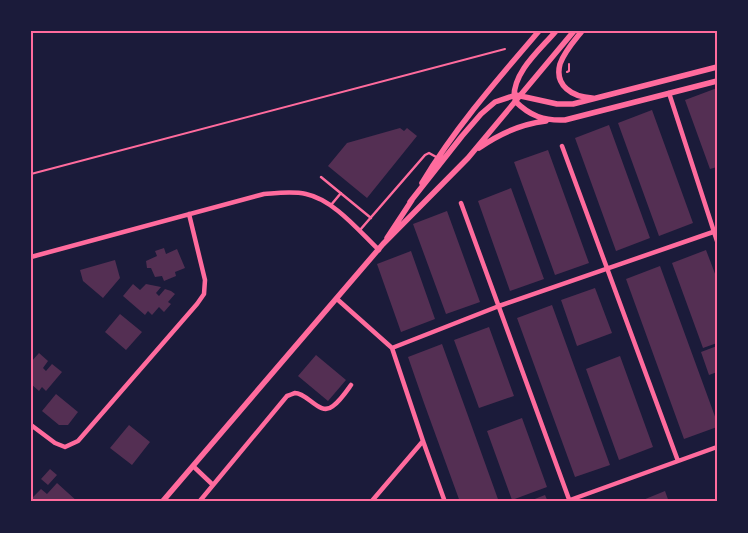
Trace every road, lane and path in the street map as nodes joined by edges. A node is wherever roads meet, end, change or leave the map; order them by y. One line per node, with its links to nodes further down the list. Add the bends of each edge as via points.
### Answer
1 (539, 31): 13 (street)
2 (556, 31): 9 (street, via 521,73 515,87)
3 (574, 31): 9 (street)
4 (582, 31): 10 (street, via 566,52 559,75 569,92 590,98)
5 (505, 49): 15 (path)
6 (717, 67): 10 (street)
7 (717, 81): 8 (street)
8 (669, 93): 11 (street, via 572,119); 24 (street)
9 (517, 97): 10 (street, via 566,104); 11 (street, via 533,115); 14 (street); 18 (street, via 496,102 480,114)
10 (601, 97)
11 (553, 120): 14 (street, via 507,132)
12 (562, 146): 29 (street)
13 (438, 158): 18 (street); 22 (lane, via 429,153 425,155)
14 (468, 158): 26 (street)
15 (31, 174)
16 (320, 176): 17 (lane)
17 (341, 193): 20 (lane); 22 (lane)
18 (410, 202): 26 (street)
19 (461, 203): 31 (street)
20 (331, 205): 21 (street, via 319,198 290,192 264,194); 23 (street)
21 (189, 214): 28 (street); 34 (street, via 205,280 204,294 197,304 78,441 65,447 55,444)
22 (371, 218): 23 (lane)
23 (359, 231): 27 (street)
24 (714, 232): 25 (street); 29 (street)
25 (717, 241)
26 (384, 244): 27 (street)
27 (379, 250): 30 (street)
28 (31, 257)
29 (607, 270): 31 (street); 37 (street)
30 (337, 298): 32 (street); 38 (street)
31 (499, 306): 32 (street); 40 (street)
32 (392, 348): 35 (street)
33 (351, 385): 39 (street, via 328,409 302,395 287,396)
34 (31, 425)
35 (423, 441): 43 (street); 44 (street)
36 (717, 447): 37 (street)
37 (678, 461): 40 (street)
38 (193, 466): 39 (street); 41 (street)
39 (213, 485): 42 (street)
40 (570, 501)
41 (162, 502)
42 (200, 502)
43 (371, 502)
44 (445, 502)

